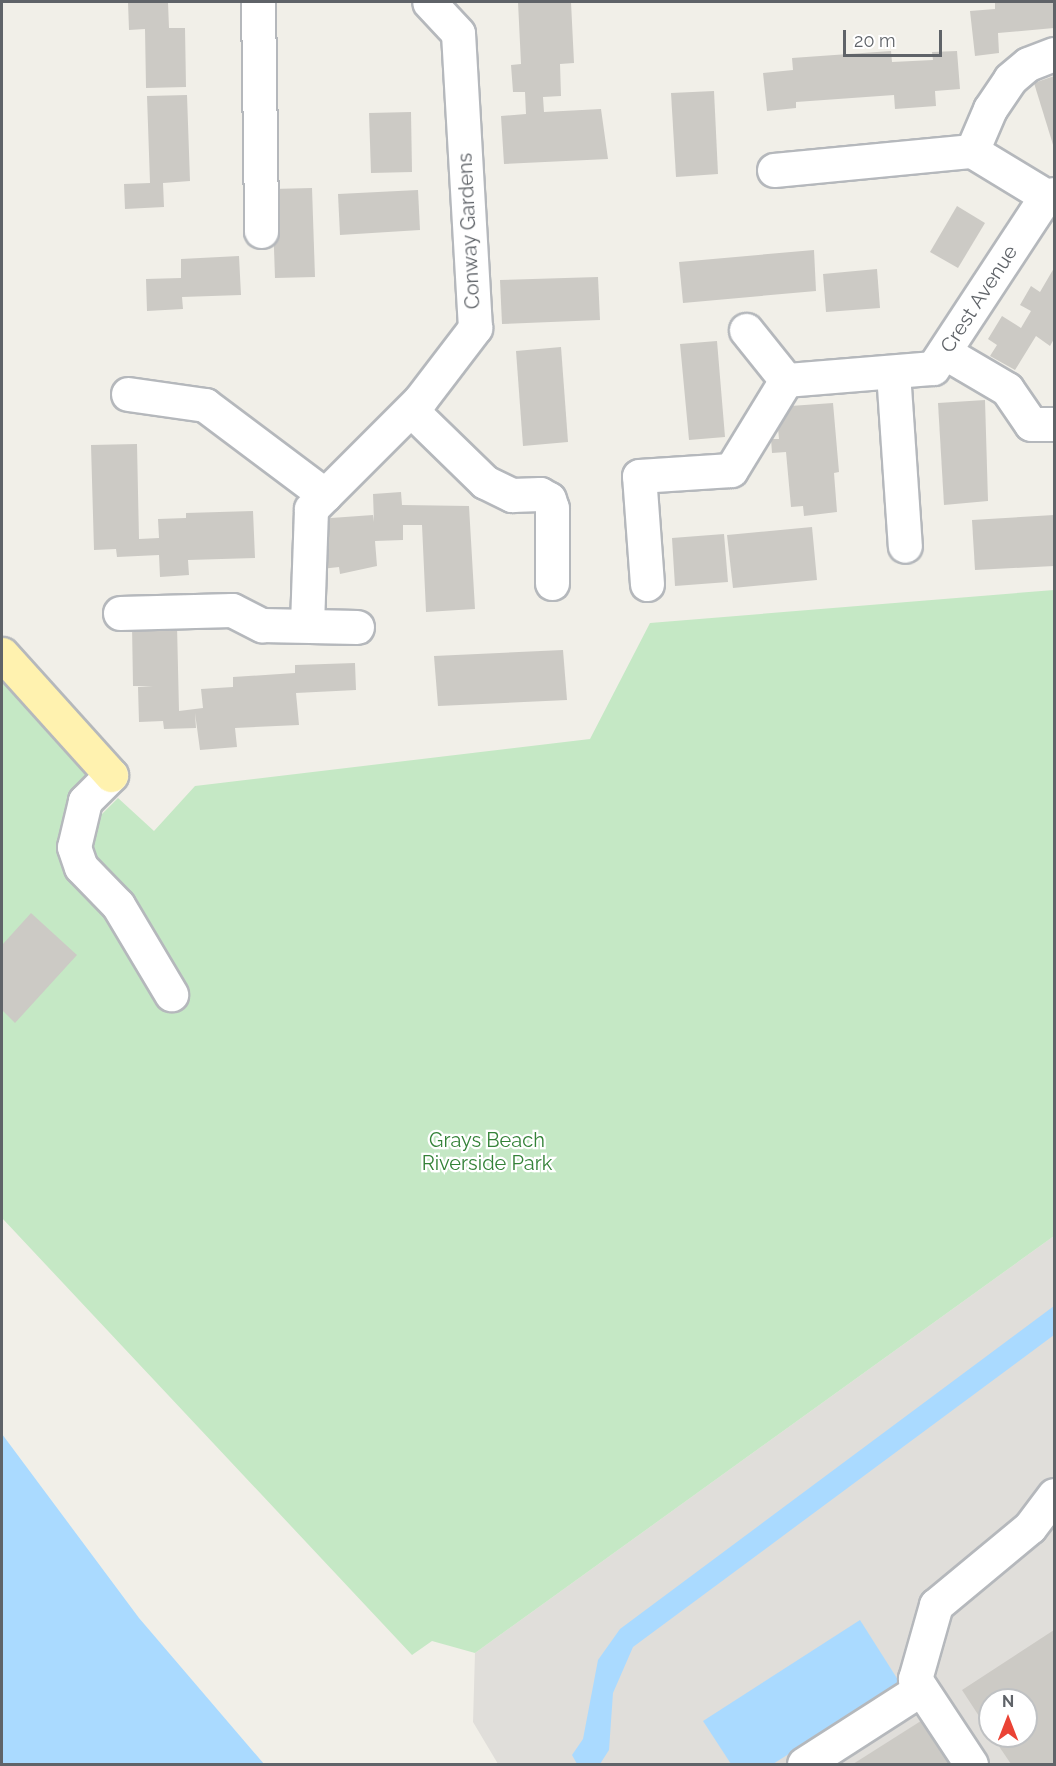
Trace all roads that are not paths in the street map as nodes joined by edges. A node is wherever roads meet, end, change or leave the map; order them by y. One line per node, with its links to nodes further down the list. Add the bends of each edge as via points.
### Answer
1 (258, 2): 7 (street)
2 (431, 2): 13 (street, Conway Gardens, via 458,33 475,328)
3 (1054, 54): 4 (street, via 1028,64 1010,79 990,110)
4 (972, 151): 5 (street); 6 (street, Crest Avenue)
5 (774, 170)
6 (1050, 195): 9 (street, Crest Avenue)
7 (261, 231)
8 (746, 330): 11 (street)
9 (944, 352): 10 (street, Crest Avenue, via 933,368); 14 (street, via 1007,389 1031,424)
10 (893, 372): 11 (street, Crest Avenue); 16 (street)
11 (786, 380): 18 (street, via 731,470 639,476)
12 (128, 394): 15 (street, via 205,405)
13 (411, 410): 15 (street, Conway Gardens); 17 (street, via 484,482 512,495 540,494 549,499)
14 (1054, 424)
15 (325, 495): 20 (street, Conway Gardens, via 311,510)
16 (904, 546)
17 (552, 583)
18 (646, 584)
19 (120, 613): 20 (street, via 232,610 262,625)
20 (308, 624): 21 (street)
21 (357, 627)
22 (2, 654): 23 (main road)
23 (111, 775): 24 (street, via 86,801 74,847 81,867 118,905)
24 (171, 994)
25 (1054, 1495): 26 (street, via 1030,1527 936,1605 915,1679)
26 (921, 1689): 27 (street); 28 (street)
27 (804, 1764)
28 (971, 1764)

